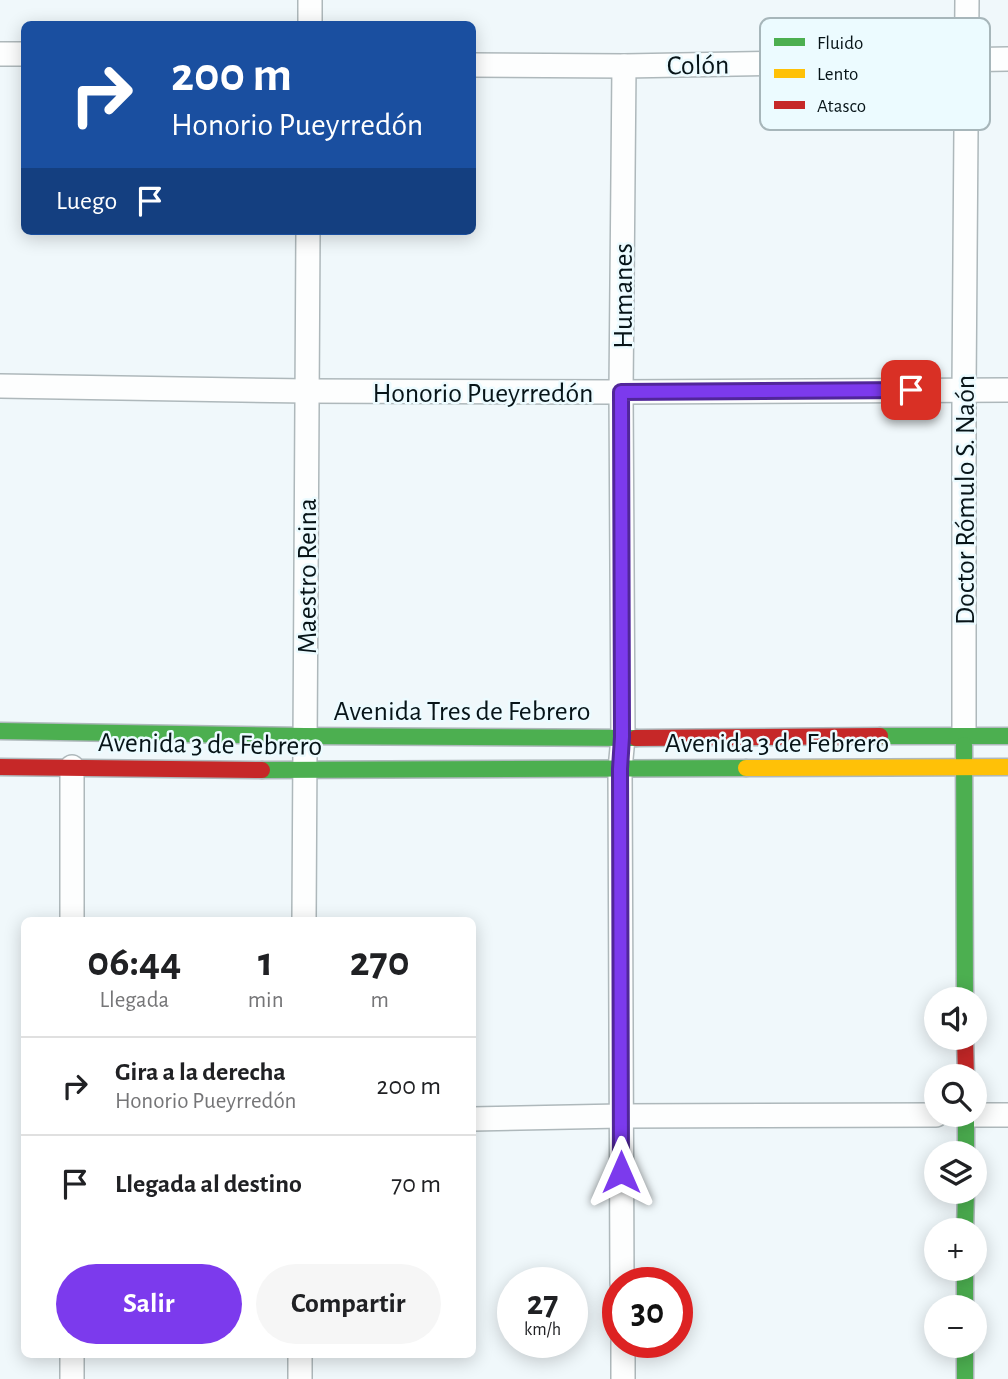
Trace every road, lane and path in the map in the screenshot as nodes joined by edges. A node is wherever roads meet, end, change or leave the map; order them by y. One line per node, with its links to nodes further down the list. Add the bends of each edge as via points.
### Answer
1 (310, 0): 4 (street)
2 (967, 0): 3 (street, Doctor Rómulo S. Naón)
3 (967, 18)
4 (310, 21)
5 (0, 54): 6 (street)
6 (21, 54)
7 (990, 59): 8 (street, Colón)
8 (1008, 59)
9 (760, 63): 11 (street, Colón)
10 (476, 65): 11 (street, Colón)
11 (624, 66): 18 (street, Humanes)
12 (966, 130): 15 (street, Doctor Rómulo S. Naón)
13 (308, 235): 17 (street, Maestro Reina)
14 (0, 386): 17 (street, Honorio Pueyrredón)
15 (964, 389): 16 (street, Honorio Pueyrredón); 18 (street, Honorio Pueyrredón); 20 (street, Doctor Rómulo S. Naón)
16 (1008, 390)
17 (307, 391): 18 (street, Honorio Pueyrredón); 21 (street, Maestro Reina)
18 (621, 392): 23 (street, Humanes)
19 (0, 731): 21 (main road, Avenida Tres de Febrero)
20 (964, 735): 22 (main road, Avenida Tres de Febrero); 23 (main road, Avenida Tres de Febrero); 26 (main road, Doctor Rómulo S. Naón)
21 (305, 736): 23 (main road, Avenida Tres de Febrero); 29 (street, Maestro Reina)
22 (1008, 736)
23 (622, 737): 28 (street, Humanes)
24 (0, 767): 25 (main road, Avenida 3 de Febrero)
25 (72, 767): 29 (main road, Avenida 3 de Febrero); 30 (street)
26 (964, 767): 27 (main road, Avenida 3 de Febrero); 28 (main road, Avenida 3 de Febrero); 32 (main road, Doctor Rómulo S. Naón)
27 (1008, 767)
28 (620, 769): 29 (main road, Avenida 3 de Febrero); 36 (street, Humanes)
29 (305, 771): 31 (street, Maestro Reina)
30 (72, 917)
31 (304, 917)
32 (965, 987)
33 (924, 1115): 36 (street)
34 (987, 1115): 35 (street)
35 (1008, 1115)
36 (621, 1116): 37 (street); 38 (street, Humanes)
37 (476, 1119)
38 (622, 1267)
39 (72, 1358): 43 (street)
40 (300, 1358): 44 (street)
41 (622, 1358): 45 (street)
42 (965, 1358): 46 (main road)
43 (72, 1379)
44 (299, 1379)
45 (623, 1379)
46 (965, 1379)

